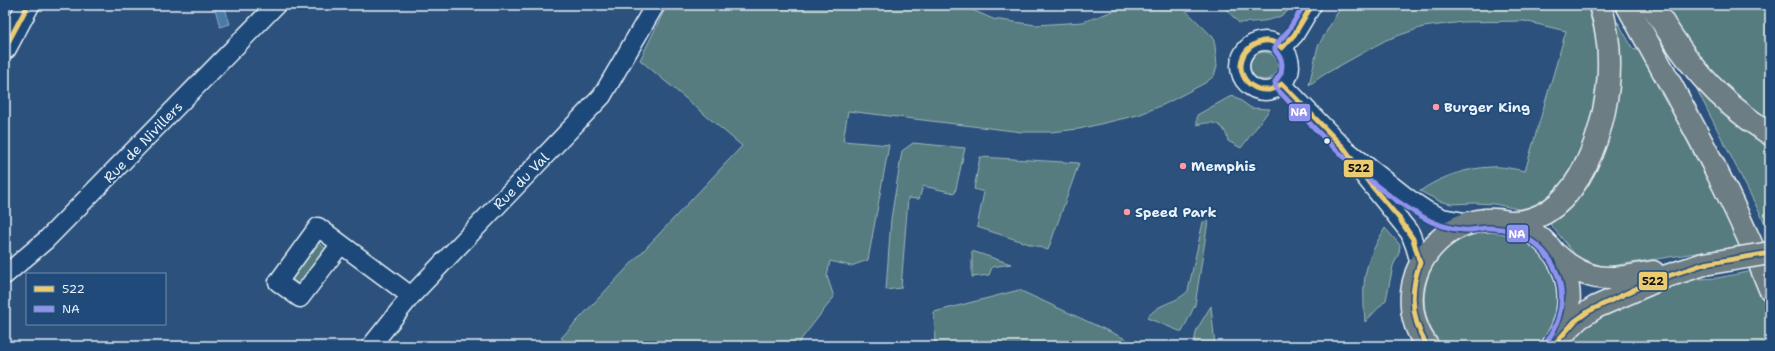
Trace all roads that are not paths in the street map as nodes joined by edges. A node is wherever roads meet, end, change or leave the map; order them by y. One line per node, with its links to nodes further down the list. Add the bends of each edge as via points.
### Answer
1 (12, 5): 10 (street)
2 (28, 5): 11 (street)
3 (276, 5): 24 (street, Rue de Nivillers, via 46,240)
4 (656, 5): 26 (street, Rue du Val, via 602,96)
5 (1312, 5): 12 (street, via 1294,35)
6 (1600, 5): 16 (main road, via 1609,48 1607,96 1599,130 1582,171 1565,198 1546,213 1531,220)
7 (1627, 5): 25 (main road, via 1717,173)
8 (1640, 5): 21 (main road, via 1730,171)
9 (1652, 5): 14 (main road, via 1681,50 1706,82 1735,110)
10 (5, 17)
11 (5, 47)
12 (1282, 48): 13 (street, via 1288,57 1289,68); 13 (street, via 1270,41 1256,43 1244,51 1240,65 1244,78 1254,88 1269,90)
13 (1282, 84): 15 (street)
14 (1770, 134)
15 (1344, 148): 17 (street, via 1427,211 1442,218); 22 (street, via 1405,226 1413,239)
16 (1506, 222): 17 (main road, via 1488,220); 19 (main road, via 1534,234)
17 (1470, 223): 22 (main road, via 1443,236 1430,248)
18 (341, 244): 26 (street)
19 (1552, 250): 23 (main road, via 1576,270 1605,279); 27 (main road, via 1564,272 1569,296 1566,321)
20 (1770, 253): 23 (main road, bridge)
21 (1770, 256)
22 (1420, 263): 29 (main road, via 1413,284 1412,305 1416,326)
23 (1704, 264): 27 (main road, via 1667,276 1596,306 1579,318)
24 (5, 275)
25 (1770, 289)
26 (411, 296): 28 (street, Rue du Val)
27 (1554, 344)
28 (371, 346)
29 (1427, 346)

